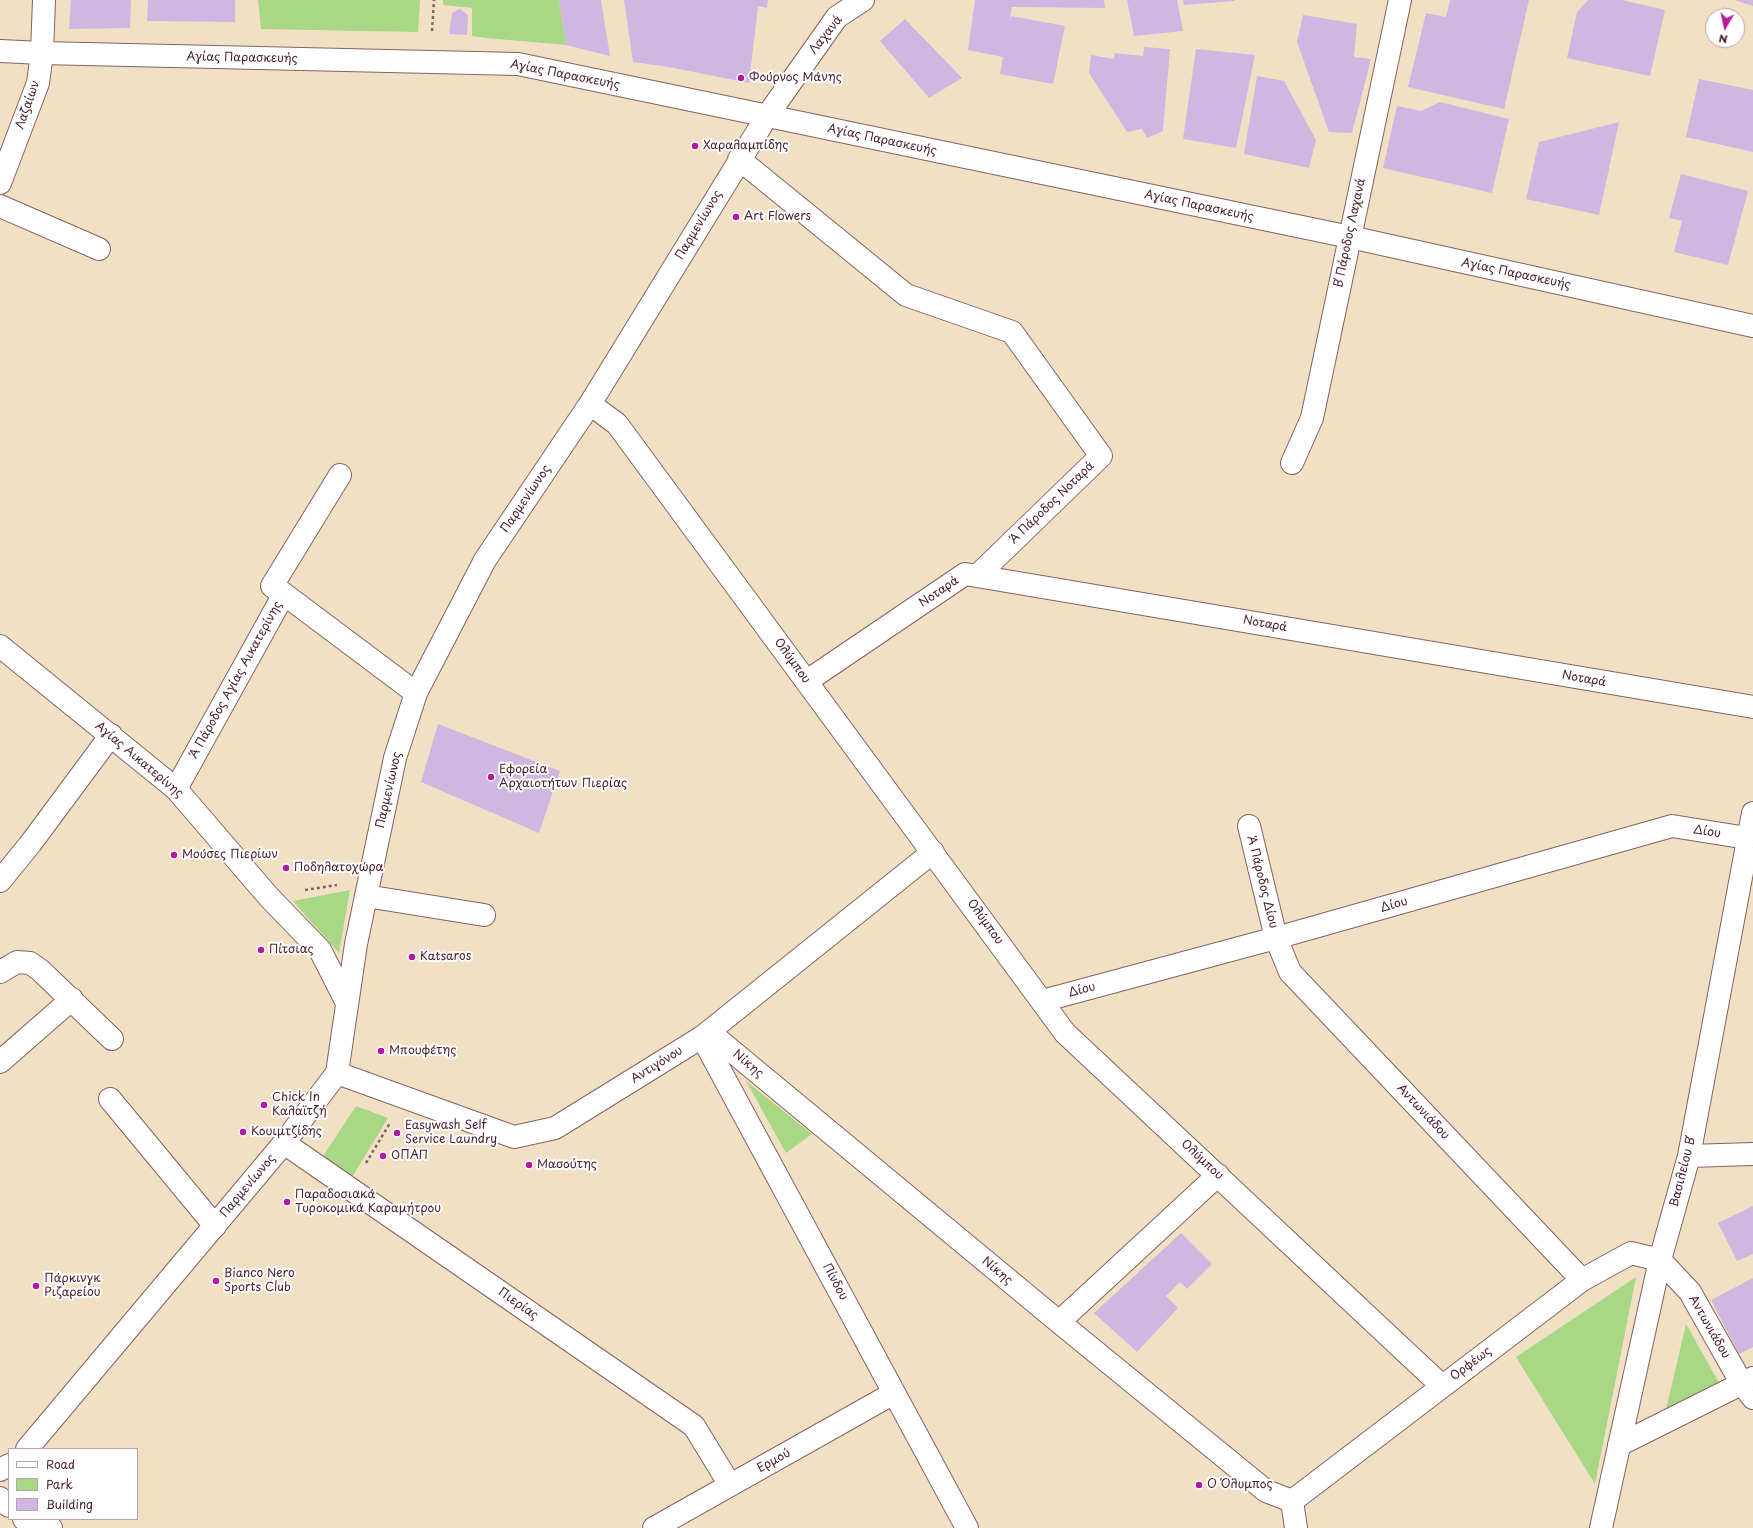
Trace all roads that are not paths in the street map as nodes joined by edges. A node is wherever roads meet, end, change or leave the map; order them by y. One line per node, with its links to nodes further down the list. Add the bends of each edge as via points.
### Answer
1 (44, 0): 6 (street, Λαζαίων)
2 (863, 0): 4 (street, Λαχανά)
3 (1400, 0): 11 (street, Β΄ Πάροδος Λαχανά)
4 (833, 9): 7 (street, Λαχανά)
5 (0, 51): 6 (street, Αγίας Παρασκευής)
6 (42, 54): 7 (street, Αγίας Παρασκευής, via 518,64); 9 (street, Λαζαίων, via 38,82)
7 (766, 116): 8 (street, Παρμενίωνος); 11 (street, Αγίας Παρασκευής)
8 (739, 159): 14 (street, Παρμενίωνος); 17 (street, Α΄ Πάροδος Νοταρά, via 906,295 1012,332 1101,456)
9 (0, 183)
10 (0, 206): 12 (street)
11 (1350, 238): 13 (street, Αγίας Παρασκευής); 15 (street, Β΄ Πάροδος Λαχανά, via 1312,418)
12 (99, 249)
13 (1753, 326)
14 (590, 404): 20 (street, Ολύμπου, via 617,424); 21 (street, Παρμενίωνος, via 485,560)
15 (1292, 463)
16 (340, 475): 18 (street, Α΄ Πάροδος Αγίας Αικατερίνης, via 272,586)
17 (977, 576): 20 (street, Νοταρά, via 965,574); 22 (street, Νοταρά)
18 (284, 594): 21 (street); 24 (street, Α΄ Πάροδος Αγίας Αικατερίνης)
19 (0, 646): 23 (street, Αγίας Αικατερίνης)
20 (807, 682): 28 (street, Ολύμπου)
21 (416, 693): 30 (street, Παρμενίωνος, via 395,758)
22 (1753, 707)
23 (111, 735): 24 (street, Αγίας Αικατερίνης); 29 (street)
24 (176, 789): 36 (street, Αγίας Αικατερίνης, via 268,896 320,950)
25 (1753, 813): 27 (street, Βασιλείου Β΄)
26 (1249, 826): 32 (street, Α΄ Πάροδος Δίου)
27 (1747, 838): 32 (street, Δίου, via 1672,826); 44 (street, Βασιλείου Β΄)
28 (933, 852): 35 (street, Ολύμπου); 37 (street, Αντιγόνου)
29 (0, 881)
30 (368, 888): 31 (street); 36 (street, Παρμενίωνος)
31 (484, 915)
32 (1276, 938): 35 (street, Δίου); 48 (street, Αντωνιάδου, via 1290,972)
33 (0, 972): 34 (street, via 17,962 30,963)
34 (72, 999): 38 (street); 39 (street)
35 (1042, 1001): 45 (street, Ολύμπου, via 1066,1033)
36 (347, 1003): 40 (street, Παρμενίωνος)
37 (706, 1034): 40 (street, Αντιγόνου, via 555,1128 514,1137); 49 (street, Νίκης); 52 (street, Πίνδου)
38 (112, 1039)
39 (0, 1062)
40 (337, 1073): 42 (street, Παρμενίωνος)
41 (110, 1099): 46 (street)
42 (284, 1143): 46 (street, Παρμενίωνος); 55 (street, Πιερίας, via 694,1426)
43 (1753, 1154): 44 (street)
44 (1689, 1156): 47 (street, Βασιλείου Β΄)
45 (1218, 1175): 49 (street); 50 (street, Ολύμπου)
46 (215, 1226): 54 (street, Παρμενίωνος)
47 (1660, 1260): 48 (street, Ορφέως, via 1631,1253); 51 (street, Αντωνιάδου, via 1690,1292); 53 (street, Βασιλείου Β΄)
48 (1582, 1280): 50 (street, Ορφέως)
49 (1059, 1322): 57 (street, Νίκης, via 1266,1491)
50 (1442, 1386): 57 (street, Ορφέως)
51 (1749, 1387): 53 (street)
52 (894, 1393): 55 (street, Ερμού); 62 (street, Πίνδου)
53 (1619, 1444): 64 (street, Βασιλείου Β΄)
54 (28, 1448)
55 (730, 1485): 61 (street, Ερμού)
56 (0, 1498): 58 (street)
57 (1292, 1501): 63 (street)
58 (8, 1505)
59 (27, 1520): 60 (street)
60 (51, 1528)
61 (654, 1528)
62 (967, 1528)
63 (1296, 1528)
64 (1601, 1528)

